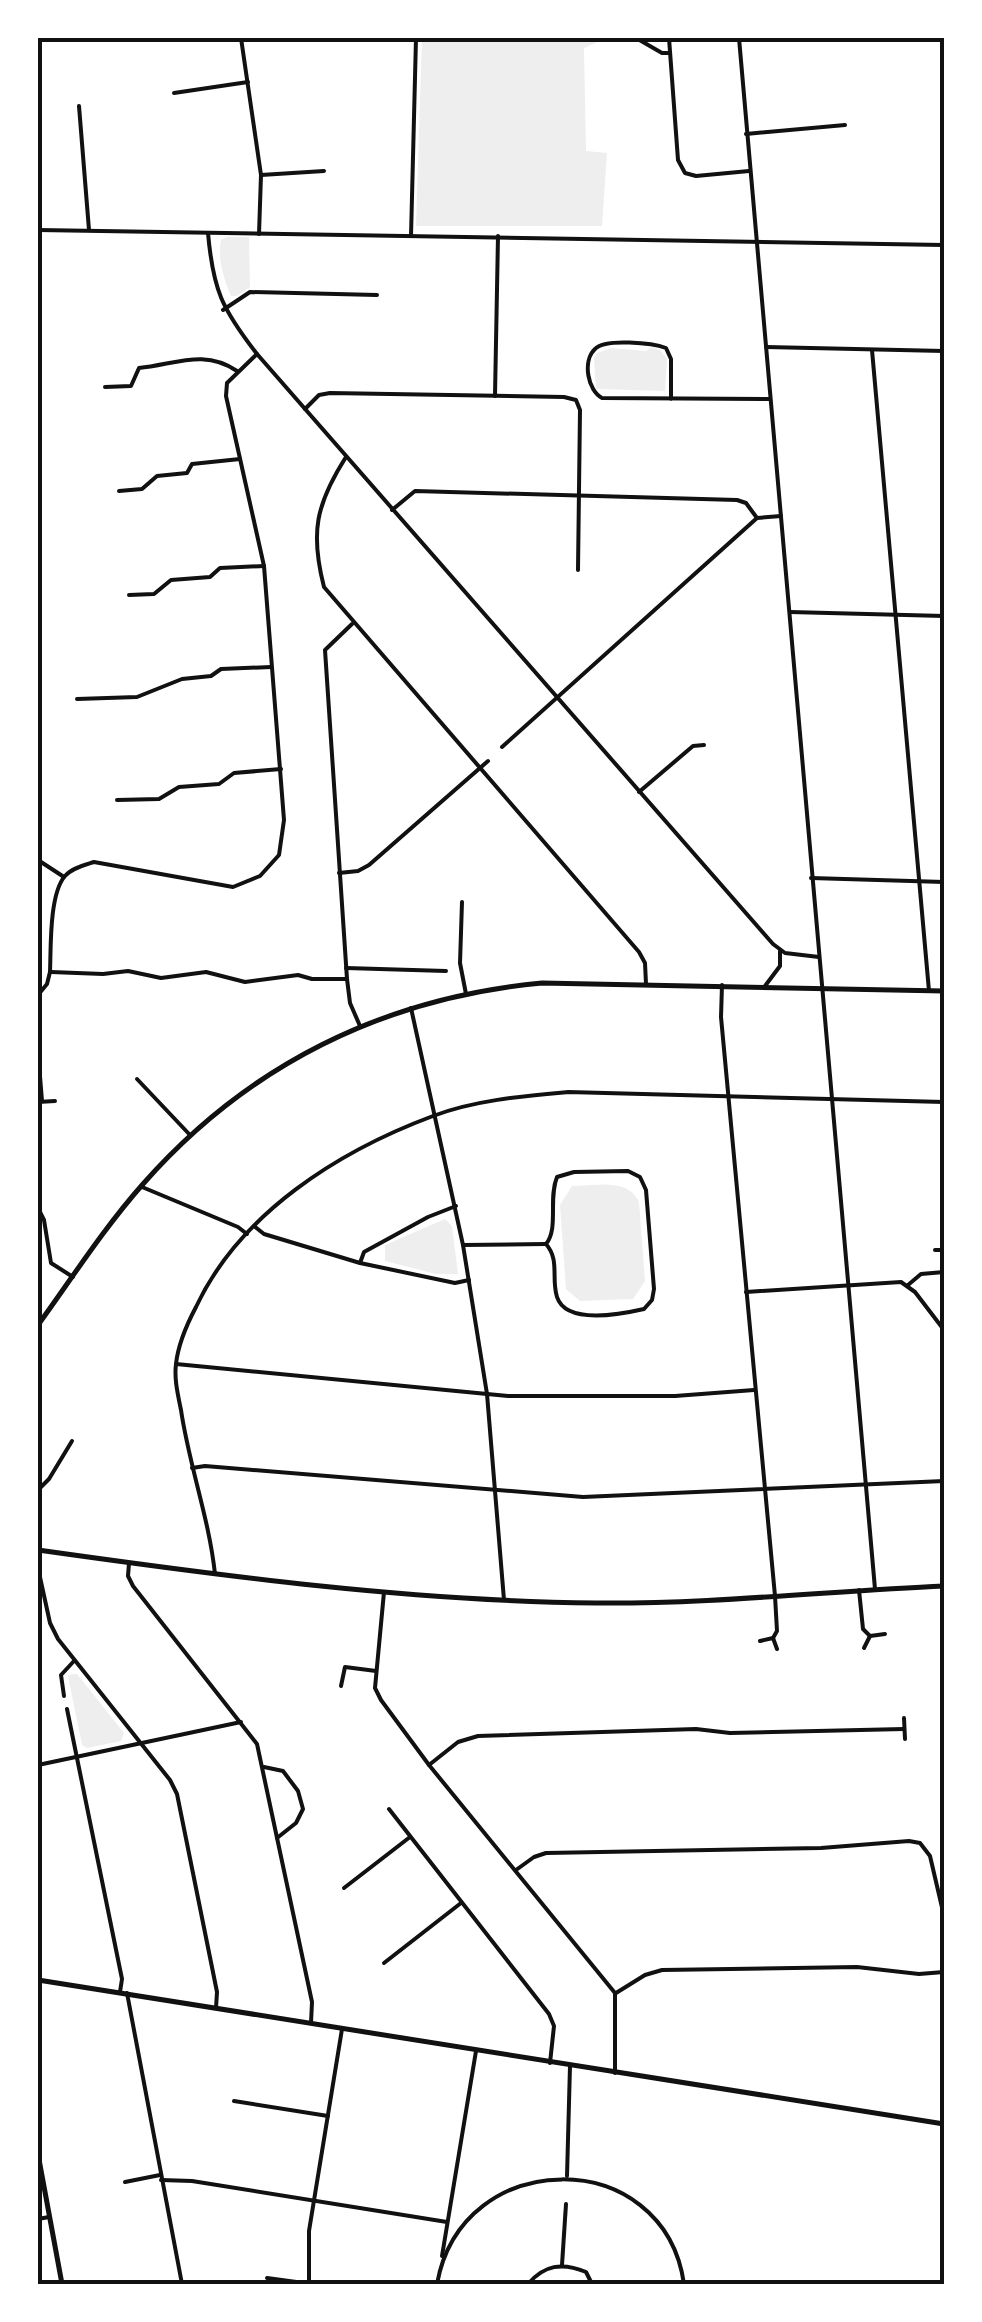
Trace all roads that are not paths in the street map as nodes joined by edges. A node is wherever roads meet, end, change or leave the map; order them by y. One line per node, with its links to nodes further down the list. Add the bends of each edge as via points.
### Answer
1 (241, 38): 7 (street)
2 (416, 38): 19 (street)
3 (636, 38): 6 (street)
4 (669, 38): 6 (street)
5 (739, 38): 11 (street)
6 (670, 53): 13 (street, via 678,160 685,173)
7 (248, 82): 8 (street); 14 (street)
8 (174, 93)
9 (79, 106): 16 (street)
10 (845, 124): 11 (street)
11 (746, 134): 13 (street)
12 (324, 170): 14 (street)
13 (749, 171): 21 (street)
14 (260, 174): 18 (street)
15 (38, 230): 16 (street)
16 (89, 230): 17 (street)
17 (208, 233): 18 (street); 24 (street)
18 (259, 234): 19 (street)
19 (411, 236): 20 (street)
20 (498, 236): 21 (street); 31 (street)
21 (755, 244): 22 (street); 25 (street)
22 (944, 245)
23 (377, 294): 24 (street, via 250,292)
24 (224, 310): 28 (street)
25 (766, 347): 26 (street); 33 (street)
26 (872, 350): 27 (street); 46 (street)
27 (944, 351)
28 (257, 354): 29 (street); 34 (street)
29 (236, 370): 30 (street, via 220,360 182,358 138,368 132,386); 36 (street, via 226,396)
30 (105, 387)
31 (495, 396): 34 (street, via 330,393); 38 (street, via 576,400)
32 (671, 399): 32 (street, via 594,394 595,349 666,348); 33 (street)
33 (770, 399): 40 (street)
34 (305, 408): 35 (street)
35 (346, 457): 39 (street); 48 (street, via 319,508 317,550 324,588)
36 (240, 459): 37 (street, via 192,464 187,473 157,476 142,489); 42 (street)
37 (120, 492)
38 (578, 494): 39 (street, via 415,491); 41 (street, via 737,500); 43 (street)
39 (392, 510): 51 (street)
40 (782, 516): 41 (street); 45 (street)
41 (757, 518): 51 (street)
42 (264, 566): 44 (street, via 220,568 210,578 171,580 154,594); 49 (street)
43 (578, 570)
44 (129, 595)
45 (790, 612): 46 (street); 62 (street)
46 (898, 615): 47 (street); 63 (street)
47 (944, 616)
48 (352, 624): 55 (street); 60 (street, via 326,650)
49 (272, 667): 50 (street, via 221,670 137,697); 56 (street)
50 (77, 699)
51 (557, 700): 53 (street); 57 (street)
52 (704, 745): 57 (street, via 693,746)
53 (502, 747)
54 (488, 761): 55 (street)
55 (479, 768): 60 (street, via 368,865); 74 (street, via 639,952)
56 (281, 769): 58 (street, via 234,773 219,784 179,787 159,799); 61 (street, via 283,838 260,876 233,887 94,862)
57 (640, 792): 66 (street)
58 (117, 800)
59 (38, 860): 61 (street)
60 (339, 874): 68 (street)
61 (64, 877): 71 (street)
62 (811, 878): 63 (street); 67 (street)
63 (919, 881): 64 (street); 78 (street)
64 (944, 882)
65 (462, 902): 80 (street)
66 (780, 950): 67 (street); 76 (street, via 780,966)
67 (819, 957): 77 (street)
68 (346, 968): 69 (street); 72 (street)
69 (437, 970): 70 (street); 73 (street)
70 (446, 971)
71 (50, 972): 72 (street, via 161,978 206,972 245,982 298,975); 81 (street)
72 (347, 979): 83 (street)
73 (437, 980)
74 (646, 984): 75 (street); 80 (street, via 542,983)
75 (722, 985): 76 (street); 86 (street)
76 (765, 986): 77 (street)
77 (822, 988): 78 (street); 87 (street)
78 (929, 991): 79 (street)
79 (944, 991)
80 (466, 994): 82 (street)
81 (38, 996)
82 (410, 1008): 83 (street); 91 (street)
83 (360, 1026): 92 (street, via 277,1068)
84 (38, 1052): 88 (street)
85 (137, 1079): 92 (street)
86 (730, 1095): 87 (street); 91 (street, via 568,1092); 108 (street)
87 (832, 1099): 90 (street); 107 (street)
88 (40, 1101): 89 (street)
89 (55, 1101)
90 (944, 1102)
91 (437, 1114): 94 (street); 96 (street, via 324,1170)
92 (190, 1135): 93 (street)
93 (141, 1187): 97 (street); 104 (street)
94 (456, 1206): 99 (street); 102 (street, via 364,1252)
95 (38, 1208): 104 (street, via 51,1263)
96 (254, 1226): 97 (street); 102 (street)
97 (247, 1234): 111 (street, via 209,1278)
98 (546, 1244): 98 (street, via 557,1177 628,1171 640,1177 652,1300 631,1312 564,1309 554,1253); 99 (street)
99 (464, 1245): 105 (street)
100 (935, 1250): 101 (street)
101 (944, 1250)
102 (360, 1263): 105 (street)
103 (944, 1272): 106 (street, via 921,1274)
104 (72, 1277): 109 (street)
105 (468, 1280): 113 (street)
106 (908, 1285): 107 (street); 110 (street)
107 (848, 1286): 108 (street); 117 (street)
108 (746, 1292): 112 (street)
109 (38, 1325)
110 (944, 1330)
111 (176, 1364): 113 (street); 115 (street)
112 (754, 1390): 113 (street); 118 (street)
113 (486, 1394): 120 (street)
114 (72, 1441): 119 (street)
115 (192, 1468): 120 (street); 124 (street)
116 (944, 1481): 117 (street)
117 (866, 1485): 118 (street); 126 (street)
118 (763, 1489): 120 (street, via 584,1497); 129 (street)
119 (38, 1490)
120 (496, 1490): 130 (street)
121 (38, 1550): 122 (street)
122 (129, 1563): 124 (street); 143 (street, via 133,1586)
123 (38, 1568): 137 (street, via 50,1623)
124 (215, 1574): 128 (street)
125 (944, 1586): 126 (street)
126 (875, 1589): 127 (street)
127 (860, 1590): 129 (street); 132 (street, via 863,1629)
128 (384, 1592): 130 (street); 138 (street)
129 (775, 1596): 130 (street); 133 (street)
130 (504, 1600)
131 (885, 1634): 132 (street)
132 (870, 1636): 135 (street)
133 (773, 1638): 134 (street); 136 (street)
134 (760, 1641)
135 (864, 1648)
136 (777, 1649)
137 (75, 1660): 140 (street, via 61,1675); 146 (street)
138 (376, 1670): 139 (street, via 345,1667); 149 (street, via 380,1700)
139 (341, 1686)
140 (64, 1696)
141 (66, 1708): 147 (street)
142 (904, 1718): 144 (street)
143 (241, 1722): 146 (street); 150 (street)
144 (904, 1729): 145 (street); 149 (street, via 478,1736 458,1742)
145 (905, 1739)
146 (142, 1744): 147 (street); 165 (street, via 177,1794)
147 (77, 1757): 148 (street); 163 (street)
148 (38, 1765)
149 (429, 1765): 154 (street)
150 (264, 1767): 153 (street); 153 (street, via 283,1770 304,1810)
151 (389, 1809): 152 (street)
152 (410, 1837): 156 (street); 158 (street)
153 (277, 1838): 166 (street)
154 (516, 1870): 159 (street, via 546,1854 909,1840 930,1856); 164 (street)
155 (343, 1876): 156 (street)
156 (350, 1884): 157 (street)
157 (344, 1888)
158 (460, 1902): 160 (street); 169 (street, via 549,2014)
159 (944, 1916)
160 (384, 1963)
161 (944, 1972): 164 (street, via 857,1966 662,1970)
162 (38, 1980): 163 (street)
163 (123, 1992): 165 (street); 176 (street)
164 (614, 1993): 171 (street)
165 (216, 2008): 166 (street)
166 (311, 2024): 167 (street)
167 (342, 2029): 168 (street); 173 (street)
168 (476, 2052): 169 (street); 183 (street)
169 (550, 2063): 170 (street)
170 (570, 2066): 171 (street); 177 (street)
171 (615, 2073): 174 (street)
172 (234, 2101): 173 (street)
173 (328, 2116): 179 (street)
174 (944, 2124)
175 (38, 2154): 181 (street)
176 (160, 2178): 178 (street); 179 (street); 188 (street)
177 (566, 2179): 184 (street, via 526,2182 498,2195 473,2213); 193 (street, via 606,2186 650,2216)
178 (125, 2182)
179 (315, 2200): 183 (street); 189 (street)
180 (566, 2204): 185 (street)
181 (49, 2217): 182 (street); 187 (street)
182 (38, 2219)
183 (447, 2222): 184 (street)
184 (441, 2260): 190 (street)
185 (562, 2265): 191 (street); 192 (street, via 586,2272)
186 (267, 2278): 189 (street)
187 (62, 2284)
188 (182, 2284)
189 (310, 2284)
190 (437, 2284)
191 (528, 2284)
192 (592, 2284)
193 (684, 2284)

